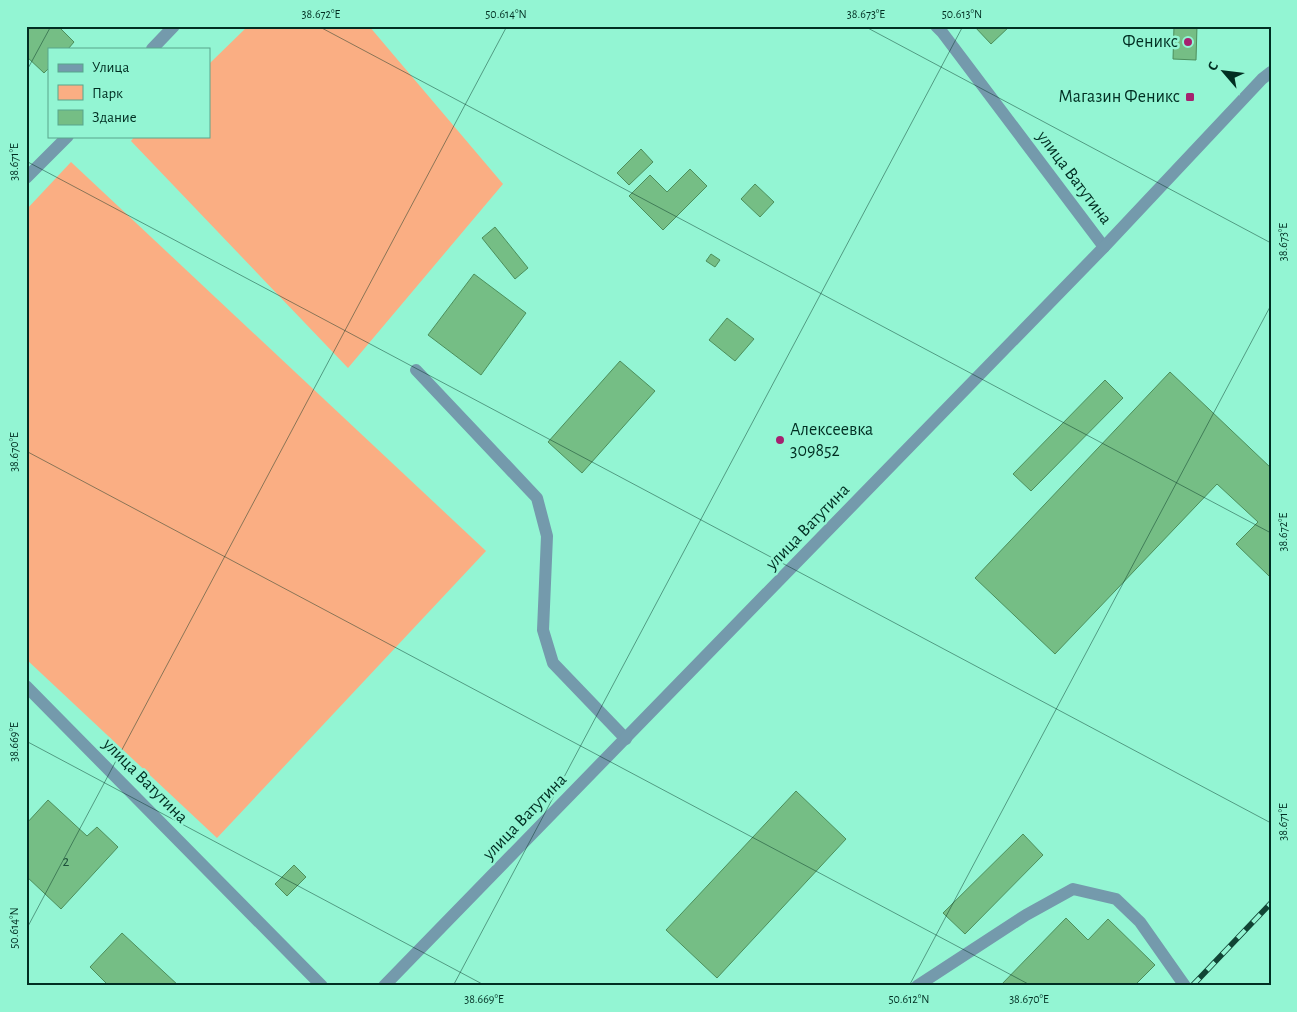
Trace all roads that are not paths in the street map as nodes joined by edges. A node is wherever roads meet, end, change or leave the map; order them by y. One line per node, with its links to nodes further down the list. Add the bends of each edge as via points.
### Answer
1 (174, 26): 3 (street)
2 (936, 26): 7 (street, улица Ватутина)
3 (153, 48)
4 (1271, 72): 7 (street)
5 (66, 138): 6 (street)
6 (26, 178)
7 (1104, 247): 10 (street, улица Ватутина)
8 (416, 370): 10 (street, via 537,498 547,536 543,630 553,663)
9 (26, 686): 11 (street, улица Ватутина)
10 (626, 739): 12 (street, улица Ватутина)
11 (322, 986)
12 (384, 986)
13 (917, 986): 14 (street, via 1026,915 1073,889 1116,899 1140,922)
14 (1185, 986)

